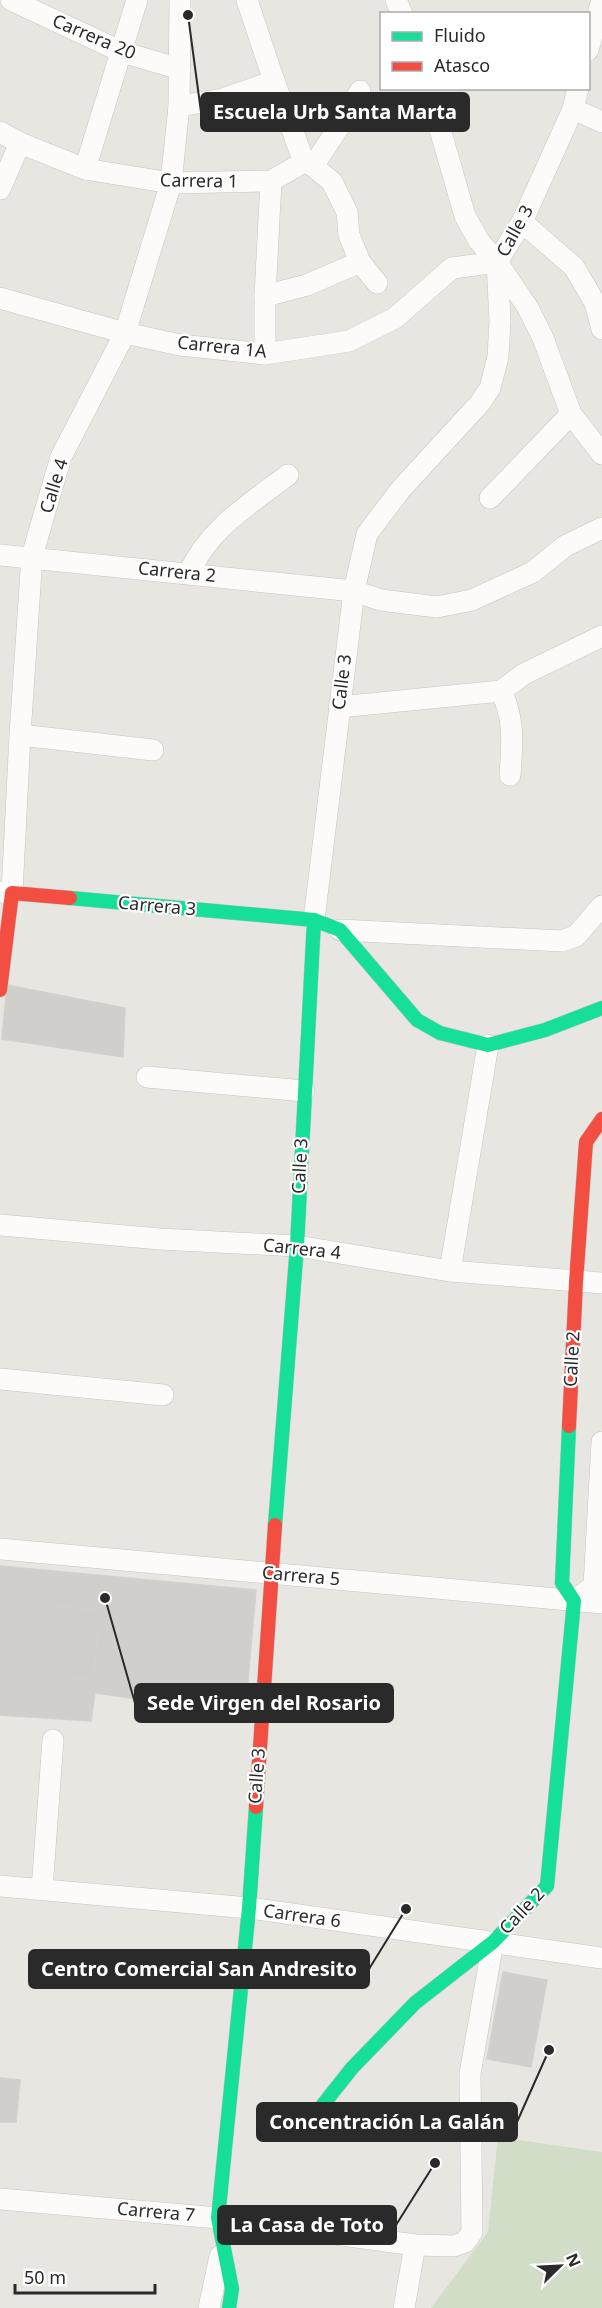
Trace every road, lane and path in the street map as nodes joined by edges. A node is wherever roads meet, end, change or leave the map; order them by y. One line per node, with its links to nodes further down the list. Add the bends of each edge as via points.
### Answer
1 (11, 0): 7 (street, Carrera 20)
2 (137, 0): 7 (street)
3 (180, 0): 8 (street, Calle 4)
4 (247, 0): 9 (street)
5 (602, 0): 6 (street)
6 (590, 43)
7 (122, 52): 8 (street, Carrera 20); 19 (street)
8 (180, 69): 12 (street, Calle 4)
9 (273, 81): 12 (street, via 223,99); 18 (street)
10 (578, 90): 13 (street, Calle 3)
11 (360, 91): 18 (street, Carrera 1, via 345,118)
12 (179, 106): 21 (street, Calle 4)
13 (573, 109): 14 (street); 23 (street, Calle 3)
14 (602, 122)
15 (439, 126): 25 (street, via 465,216)
16 (0, 132): 17 (street, Carrera 1)
17 (20, 143): 19 (street, Carrera 1); 22 (street)
18 (308, 164): 20 (street, Carrera 1); 24 (street, via 332,182 347,213 349,236)
19 (85, 169): 21 (street, Carrera 1)
20 (271, 181): 21 (street, Carrera 1); 27 (street)
21 (171, 183): 30 (street, Calle 4)
22 (0, 189)
23 (522, 222): 25 (street, Calle 3); 29 (street, via 574,267 595,303)
24 (360, 262): 26 (street); 27 (street, via 307,285)
25 (497, 262): 31 (street, Carrera 1A, via 452,268 395,318 349,341); 32 (street, via 543,338); 40 (street, Calle 3, via 500,330 490,388 367,534)
26 (377, 283)
27 (266, 296): 31 (street)
28 (0, 298): 30 (street, Carrera 1A)
29 (602, 329)
30 (125, 333): 31 (street, Carrera 1A, via 180,345); 38 (street, Calle 4, via 61,457)
31 (265, 354)
32 (571, 414): 33 (street); 35 (street)
33 (602, 454)
34 (288, 475): 39 (street, via 224,522 197,555)
35 (490, 498)
36 (602, 528): 40 (street, Carrera 2, via 565,546 533,573 472,600 437,607 381,600)
37 (0, 555): 38 (street, Carrera 2)
38 (33, 556): 39 (street, Carrera 2); 44 (street, Calle 4)
39 (189, 573): 40 (street, Carrera 2)
40 (354, 591): 43 (street, Calle 3)
41 (602, 636): 42 (street, via 524,674)
42 (501, 691): 43 (street); 46 (street, via 510,714 513,738)
43 (339, 707): 49 (street, Calle 3)
44 (20, 735): 45 (street); 47 (street, Calle 4)
45 (153, 750)
46 (510, 776)
47 (6, 893): 49 (main road, Carrera 3); 51 (main road, Calle 4)
48 (602, 906): 50 (street, via 576,936 562,941)
49 (314, 920): 50 (main road, Carrera 3); 55 (main road, Calle 3)
50 (340, 930): 53 (main road, via 417,1020 440,1033)
51 (0, 990)
52 (602, 1008): 53 (main road, via 545,1030)
53 (488, 1045): 59 (street)
54 (147, 1077): 55 (street)
55 (304, 1091): 58 (main road, Calle 3)
56 (602, 1119): 60 (main road, Calle 2, via 586,1142)
57 (0, 1225): 58 (street, Carrera 4)
58 (297, 1246): 59 (street, Carrera 4); 68 (main road, Calle 3)
59 (450, 1271): 60 (street, Carrera 4)
60 (576, 1282): 61 (street, Carrera 4); 65 (main road, Calle 2)
61 (602, 1283)
62 (0, 1379): 63 (street)
63 (163, 1395)
64 (602, 1442): 66 (street)
65 (566, 1485): 66 (street); 69 (main road, Calle 2, via 562,1583)
66 (601, 1487): 69 (street, via 594,1586)
67 (0, 1549): 68 (street, Carrera 5)
68 (271, 1573): 69 (street, Carrera 5); 74 (main road, Calle 3)
69 (574, 1601): 70 (street, Carrera 5); 75 (main road, Calle 2, via 547,1886)
70 (602, 1604)
71 (53, 1740): 73 (street)
72 (0, 1886): 73 (street, Carrera 6)
73 (42, 1889): 74 (street, Carrera 6)
74 (249, 1908): 75 (street, Carrera 6); 79 (main road, Calle 3)
75 (493, 1942): 76 (street, Carrera 6); 77 (main road, via 415,2003 352,2067); 82 (street, Calle 2, via 470,2074 472,2232 465,2242)
76 (602, 1958)
77 (314, 2116)
78 (0, 2199): 79 (street, Carrera 7)
79 (219, 2218): 80 (main road, Calle 3); 81 (street, Carrera 7)
80 (223, 2242): 83 (street); 84 (main road, Calle 3, via 232,2289)
81 (415, 2245): 82 (street, Carrera 7); 85 (street)
82 (454, 2246)
83 (209, 2308)
84 (229, 2308)
85 (404, 2308)

